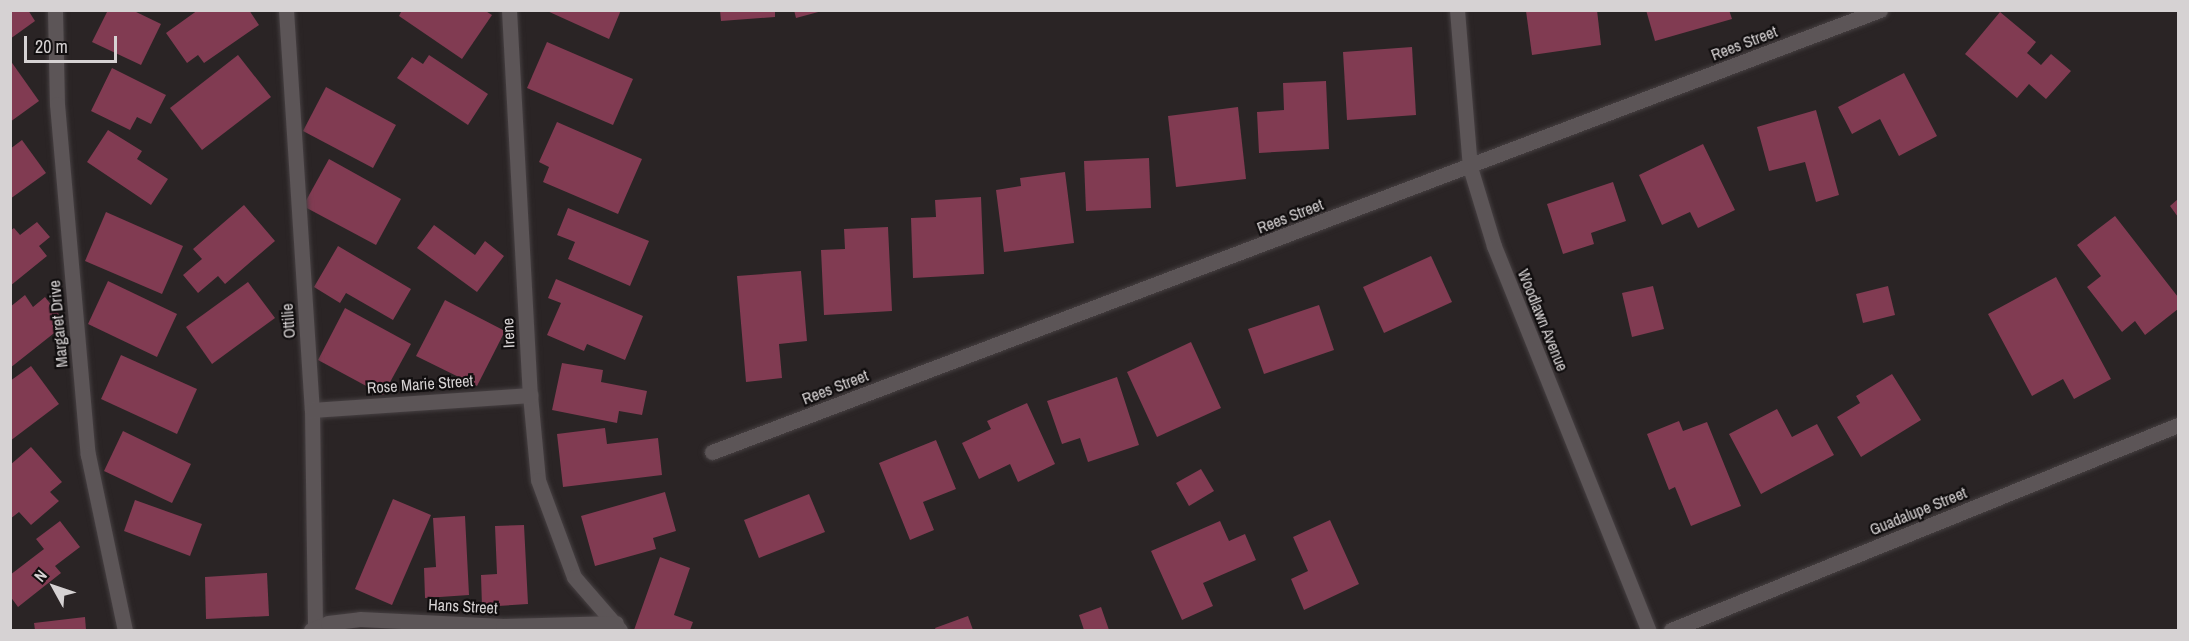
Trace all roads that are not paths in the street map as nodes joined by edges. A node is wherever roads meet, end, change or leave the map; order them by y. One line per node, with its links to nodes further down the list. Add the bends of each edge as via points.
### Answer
1 (55, 10): 12 (street, Margaret Drive, via 57,104 88,455)
2 (286, 10): 8 (street, Ottilie)
3 (509, 10): 7 (street, Irene)
4 (1457, 10): 6 (street, Woodlawn Avenue)
5 (1880, 10): 6 (street, Rees Street)
6 (1470, 167): 10 (street, Rees Street); 14 (street, Woodlawn Avenue, via 1494,246)
7 (530, 395): 8 (street, Rose Marie Street); 11 (street, Irene, via 538,480 546,505 574,577)
8 (312, 410): 13 (street, Ottilie)
9 (2178, 425): 15 (street, Guadalupe Street)
10 (712, 452)
11 (618, 627): 13 (street, Hans Street, via 360,619)
12 (125, 630)
13 (314, 630)
14 (1648, 630)
15 (1671, 630)

